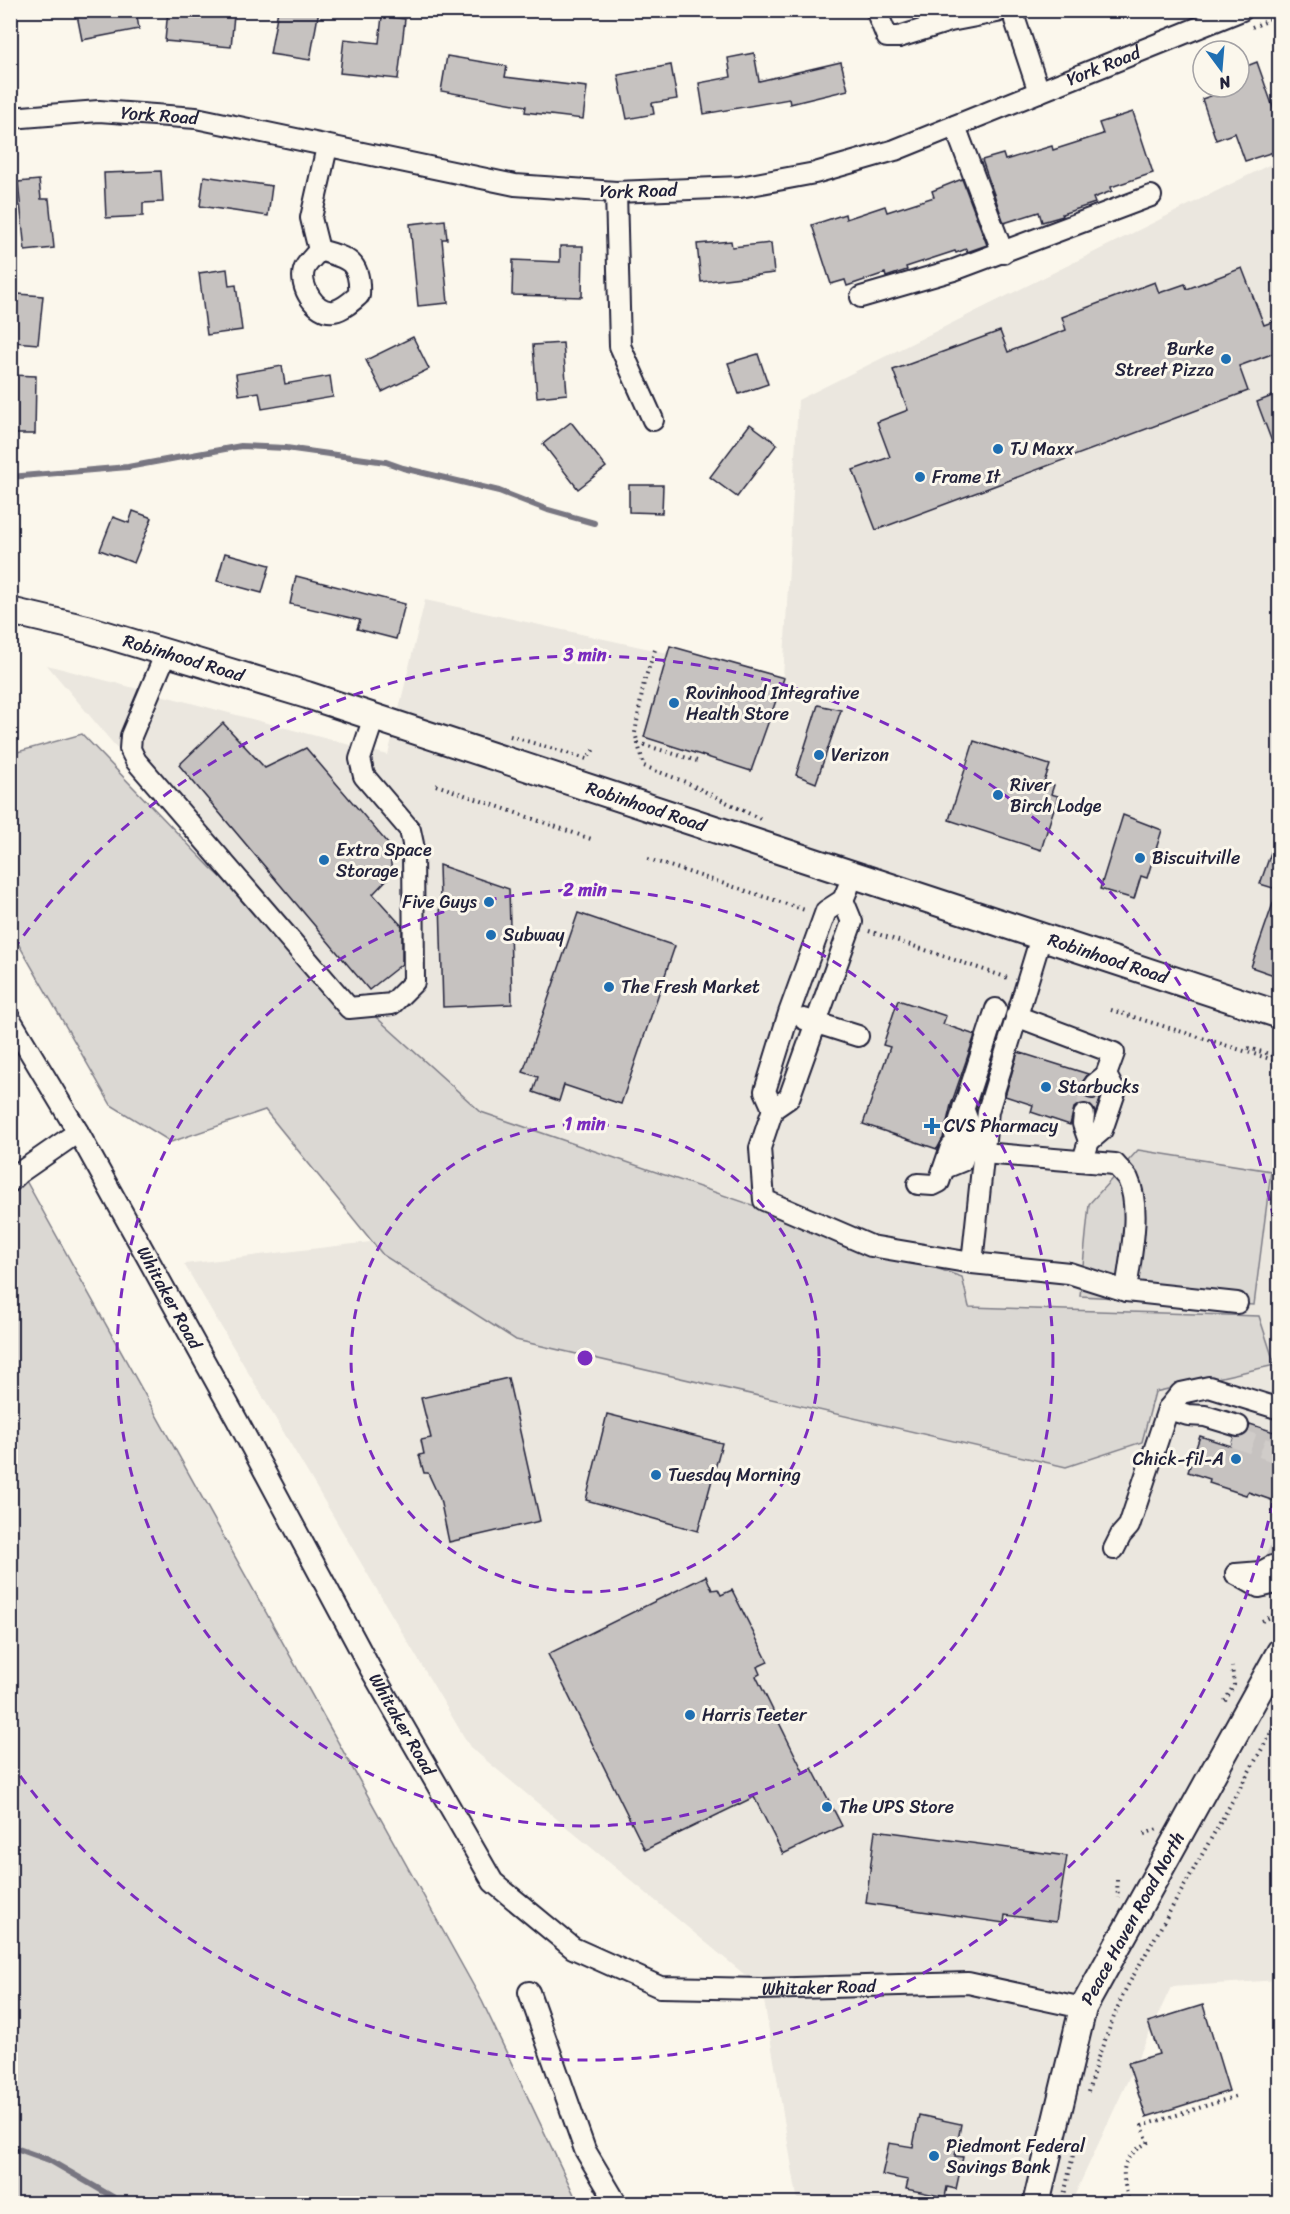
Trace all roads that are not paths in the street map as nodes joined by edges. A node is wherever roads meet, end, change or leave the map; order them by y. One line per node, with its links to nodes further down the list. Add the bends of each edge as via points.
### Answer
1 (876, 10): 3 (street, via 887,37 898,37)
2 (1242, 10): 5 (street, York Road)
3 (948, 16): 4 (street)
4 (1006, 16): 5 (street)
5 (1039, 92): 7 (street, York Road)
6 (10, 118): 8 (street, York Road, via 99,111 196,118)
7 (955, 126): 9 (street, York Road, via 895,150 815,173 740,187); 12 (street)
8 (327, 147): 9 (street, York Road, via 515,185); 11 (street, via 311,218)
9 (616, 192): 14 (street, via 620,346)
10 (1151, 196): 12 (street)
11 (319, 250)
12 (1003, 253): 13 (street)
13 (861, 297)
14 (653, 420)
15 (10, 611): 16 (main road, Robinhood Road)
16 (166, 652): 17 (main road, Robinhood Road); 17 (street, via 130,736 130,749 136,761 349,1008 392,1004 414,982 410,830 364,776 360,759)
17 (374, 717): 18 (main road, Robinhood Road)
18 (853, 875): 19 (street); 20 (main road, Robinhood Road)
19 (843, 900): 22 (street, via 826,911); 26 (street, via 852,922)
20 (1041, 937): 23 (street); 24 (main road, Robinhood Road)
21 (996, 1009): 30 (street)
22 (789, 1013): 26 (street); 31 (street, via 765,1091)
23 (1016, 1016): 28 (street, via 1114,1053); 35 (street, via 987,1111)
24 (1280, 1016)
25 (10, 1019): 33 (street, Whitaker Road)
26 (816, 1024): 27 (street); 31 (street, via 789,1098)
27 (858, 1036)
28 (1107, 1075): 29 (street); 34 (street, via 1115,1092 1102,1130)
29 (1092, 1088)
30 (963, 1108): 37 (street); 37 (street, via 972,1132 962,1161)
31 (773, 1109): 40 (street, via 760,1148 764,1200 871,1246)
32 (1084, 1115): 34 (street)
33 (78, 1132): 38 (street); 51 (street, Whitaker Road, via 371,1670 493,1882 573,1948 660,1987 762,1989 968,1983)
34 (1089, 1141): 36 (street)
35 (983, 1153): 36 (street); 40 (street)
36 (1083, 1160): 41 (street, via 1116,1164 1127,1178 1134,1223)
37 (945, 1167): 39 (street, via 936,1185)
38 (10, 1182)
39 (918, 1184)
40 (972, 1263): 41 (street, via 1069,1273)
41 (1126, 1291): 42 (street)
42 (1237, 1302)
43 (1168, 1409): 44 (street, via 1181,1393 1209,1388); 45 (street, via 1188,1415 1202,1425); 46 (street, via 1129,1526)
44 (1280, 1409)
45 (1236, 1432)
46 (1114, 1549)
47 (1276, 1571): 48 (street, via 1276,1583 1259,1587)
48 (1236, 1574)
49 (1277, 1662): 51 (main road, Peace Haven Road North)
50 (529, 1992): 52 (street, via 585,2150)
51 (1083, 2008): 53 (main road, Peace Haven Road North)
52 (617, 2204)
53 (1035, 2204)

